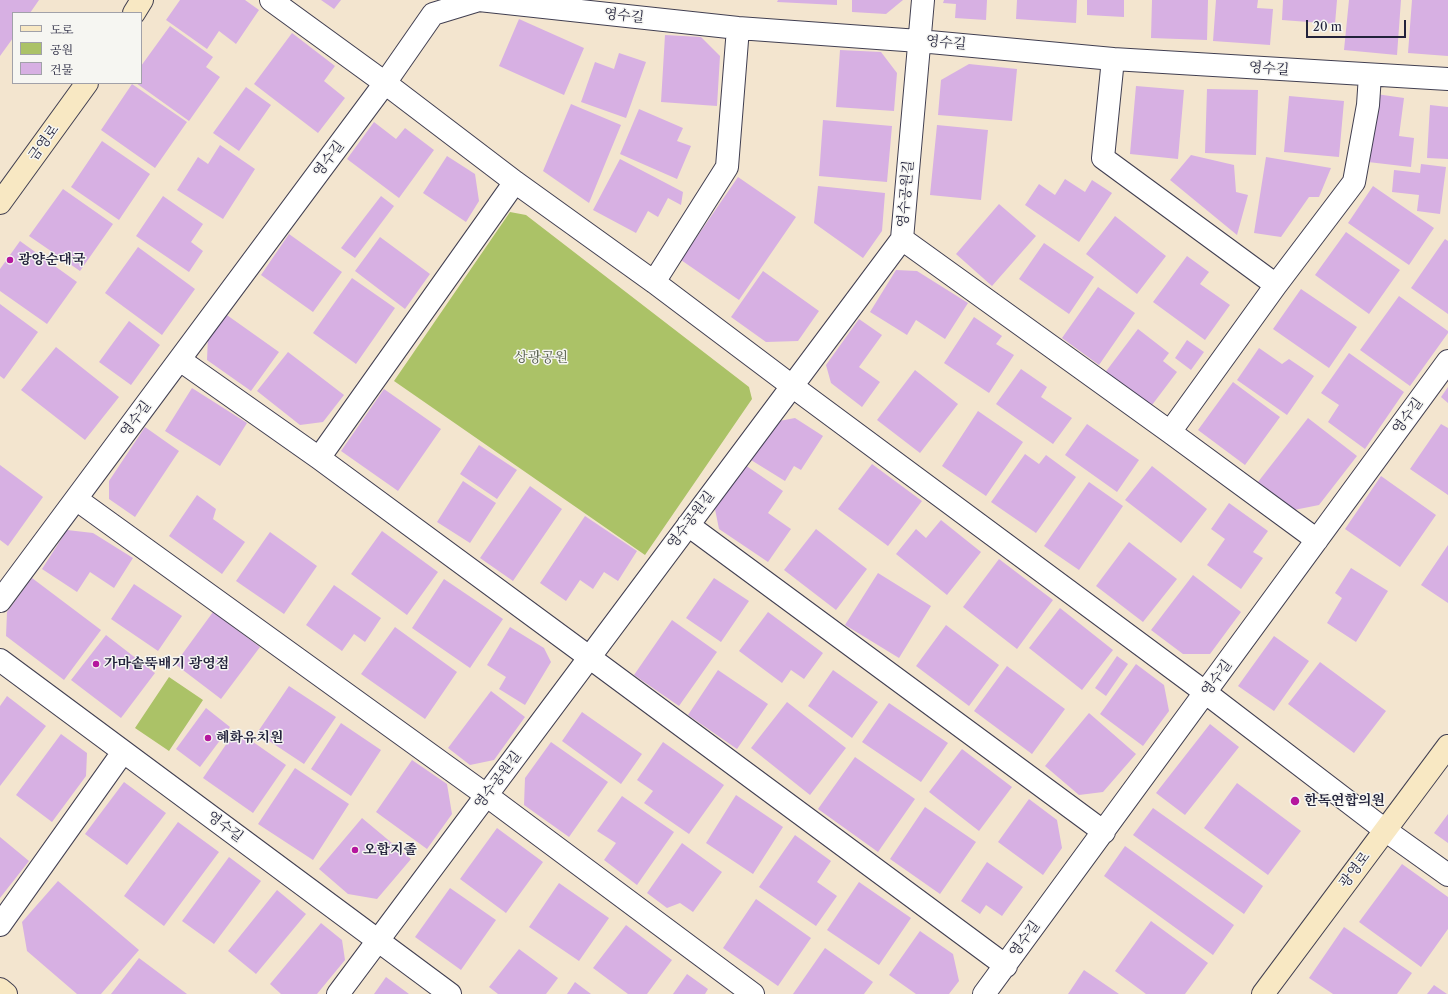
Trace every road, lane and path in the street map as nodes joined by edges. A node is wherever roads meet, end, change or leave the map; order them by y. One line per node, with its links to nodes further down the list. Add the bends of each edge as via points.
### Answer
1 (142, 0): 4 (street)
2 (272, 0): 10 (street)
3 (923, 0): 6 (street, 영수공원길)
4 (135, 12)
5 (738, 28): 6 (street, 영수길); 10 (street, 영수길, via 479,0 433,14); 15 (street, via 727,167)
6 (919, 41): 7 (street, 영수길); 14 (street, 영수공원길)
7 (1112, 59): 8 (street, 영수길); 16 (street, via 1103,158)
8 (1370, 75): 9 (street, 영수길); 16 (street, via 1368,105 1354,182)
9 (1448, 79)
10 (385, 83): 12 (street); 17 (street, 영수길)
11 (86, 84): 13 (street, 금영로)
12 (515, 182): 15 (street); 21 (street)
13 (0, 203)
14 (902, 239): 19 (street, 영수공원길); 20 (street)
15 (654, 282): 19 (street)
16 (1276, 285): 20 (street)
17 (180, 360): 21 (street); 22 (street, 영수길)
18 (1448, 361): 24 (street, 영수길)
19 (792, 386): 23 (street, 영수공원길); 28 (street)
20 (1170, 432): 24 (street)
21 (319, 458): 26 (street)
22 (76, 499): 25 (street, 영수길); 31 (street)
23 (688, 525): 26 (street, 영수공원길); 33 (street)
24 (1317, 540): 28 (street, 영수길)
25 (0, 601)
26 (589, 657): 31 (street, 영수공원길); 37 (street)
27 (0, 660): 30 (street, 영수길)
28 (1206, 693): 32 (street); 33 (street, 영수길)
29 (1448, 746): 32 (street, 광영로)
30 (124, 752): 35 (street); 36 (street, 영수길)
31 (486, 795): 36 (street, 영수공원길); 42 (street)
32 (1385, 830): 34 (street); 44 (street, 광영로)
33 (1104, 832): 37 (street, 영수길)
34 (1448, 875)
35 (0, 925)
36 (378, 941): 40 (street, 영수공원길); 41 (street, 영수길)
37 (1006, 966): 43 (street, 영수길)
38 (0, 989): 39 (street)
39 (6, 994)
40 (338, 994)
41 (450, 994)
42 (753, 994)
43 (984, 994)
44 (1263, 994)

